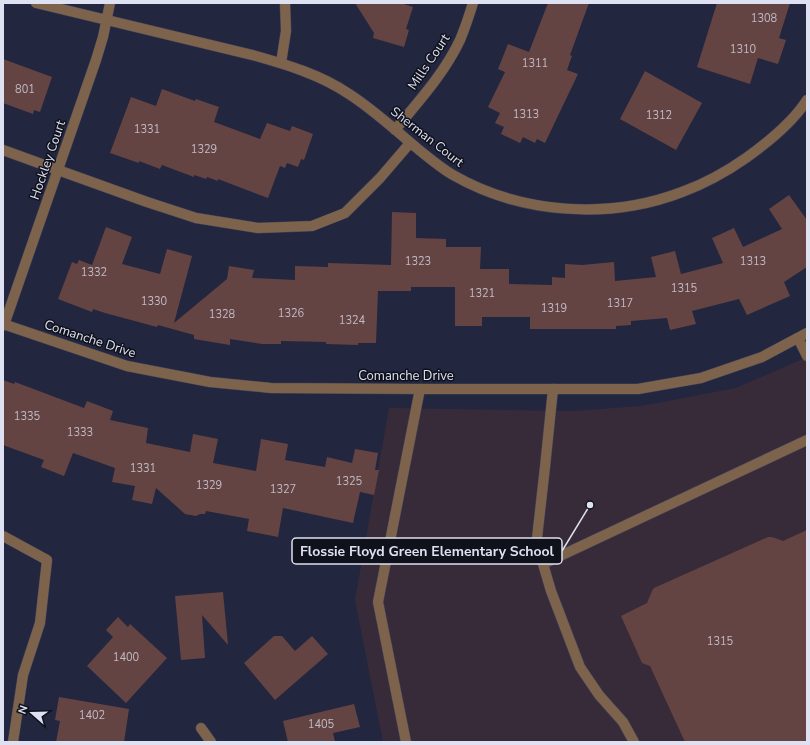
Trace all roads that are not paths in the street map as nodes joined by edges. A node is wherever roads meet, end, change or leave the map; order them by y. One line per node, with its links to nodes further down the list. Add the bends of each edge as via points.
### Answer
1 (36, 3): 5 (street, Sherman Court)
2 (110, 3): 5 (street, Hockley Court)
3 (285, 3): 6 (street, via 286,31)
4 (473, 3): 8 (street, Mills Court, via 459,42 446,64)
5 (106, 20): 6 (street, Sherman Court); 11 (street, Hockley Court, via 96,60)
6 (281, 63): 8 (street, Sherman Court, via 316,76 349,93)
7 (807, 100): 9 (street, Sherman Court, via 782,128 732,167 681,192 657,200 608,208 567,209 497,196 452,175)
8 (395, 130): 9 (street, Sherman Court)
9 (410, 143): 11 (street, via 345,213 312,226 258,228 196,218)
10 (3, 150): 11 (street)
11 (58, 170): 12 (street, Hockley Court)
12 (3, 324): 15 (street, Comanche Drive, via 127,366 210,382 271,388)
13 (802, 336): 14 (street); 16 (street, Comanche Drive, via 762,357 701,378 638,389)
14 (807, 356)
15 (420, 389): 16 (street, Comanche Drive); 23 (street, via 378,602)
16 (553, 389): 19 (street, via 536,547)
17 (807, 440): 19 (street)
18 (3, 536): 21 (street, via 46,560 40,623 23,675)
19 (542, 564): 24 (street, via 580,667 599,695 623,722)
20 (201, 728): 22 (street)
21 (13, 742)
22 (211, 742)
23 (406, 742)
24 (634, 742)

